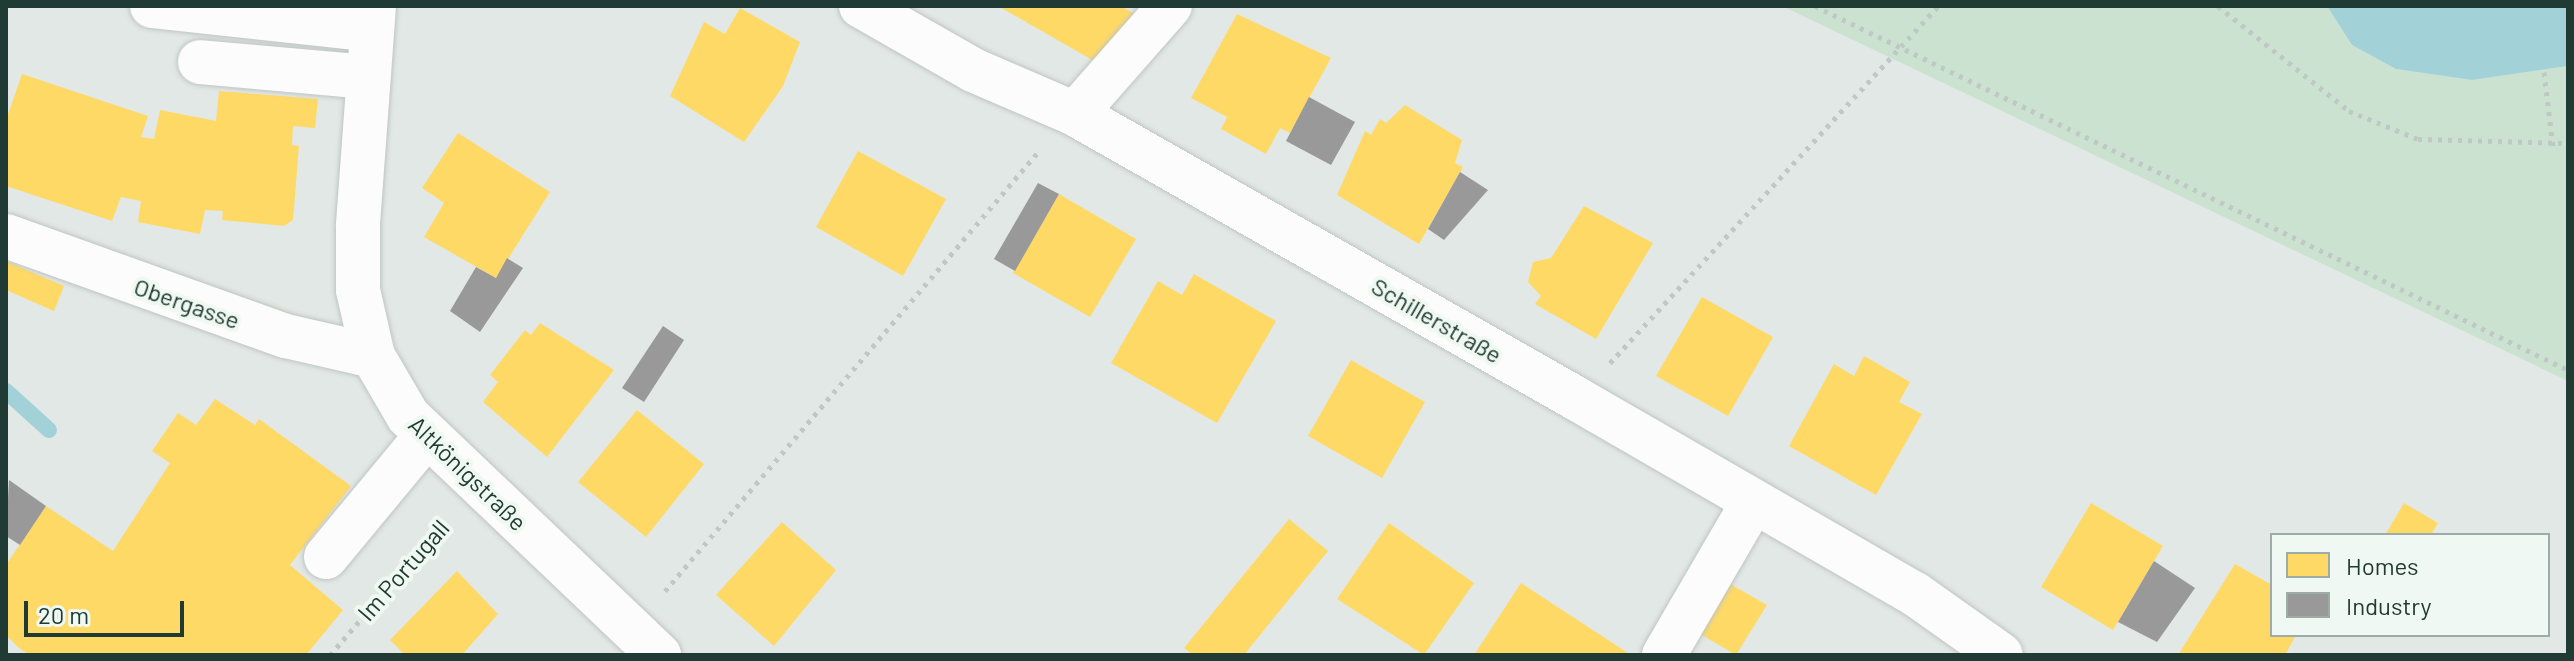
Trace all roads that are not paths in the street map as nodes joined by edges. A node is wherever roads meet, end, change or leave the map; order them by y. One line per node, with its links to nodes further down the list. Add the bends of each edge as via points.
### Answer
1 (152, 6): 4 (street)
2 (861, 6): 7 (street, Schillerstraße, via 973,70)
3 (1170, 6): 7 (street)
4 (373, 18): 6 (street, Altkönigstraße)
5 (200, 62): 6 (street)
6 (368, 77): 9 (street, Altkönigstraße, via 358,290)
7 (1075, 114): 11 (street, Schillerstraße)
8 (6, 236): 9 (street, Obergasse, via 286,336)
9 (373, 356): 10 (street, Altkönigstraße)
10 (427, 435): 12 (street); 13 (street, Altkönigstraße)
11 (1753, 502): 14 (street); 15 (street, Schillerstraße, via 1915,594)
12 (326, 557)
13 (646, 642)
14 (1664, 655)
15 (2001, 655)

